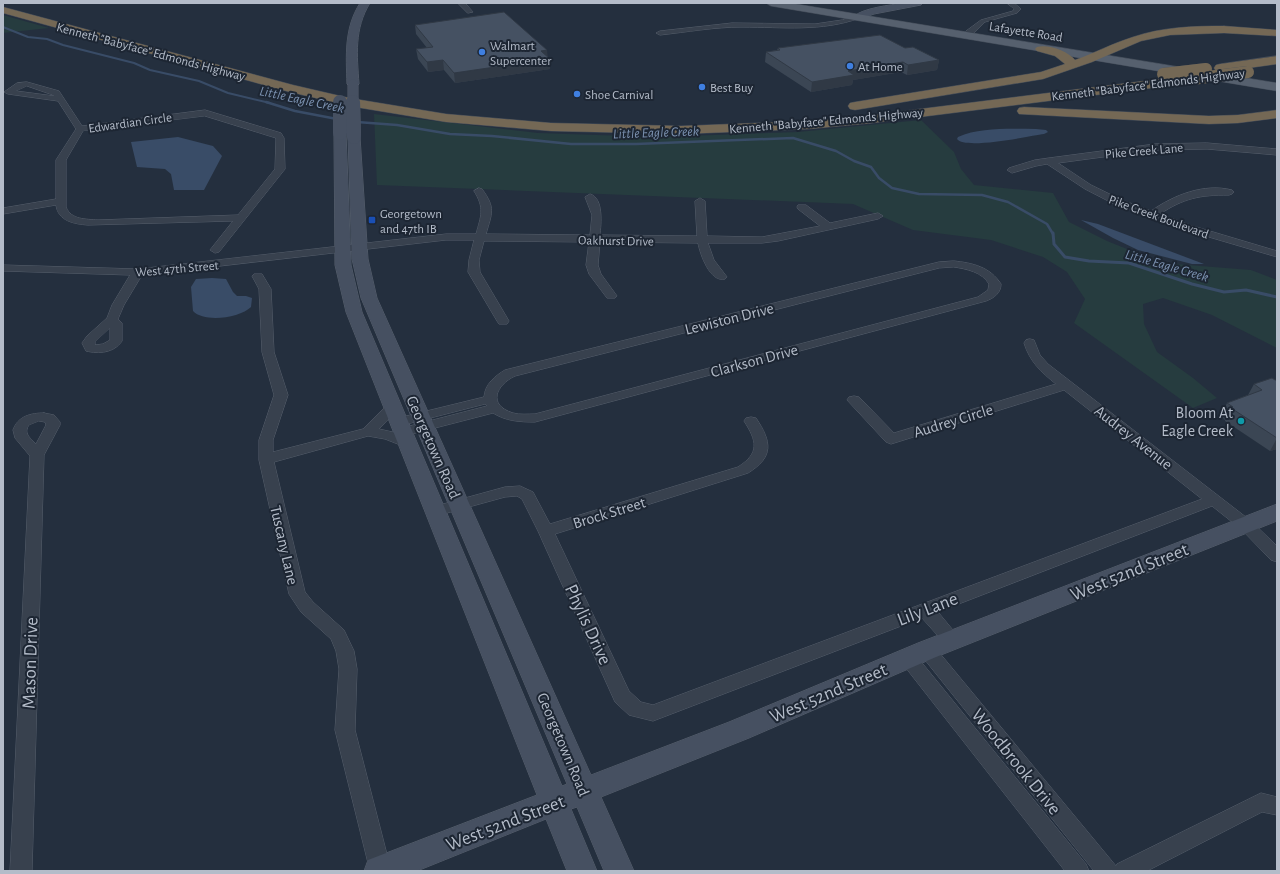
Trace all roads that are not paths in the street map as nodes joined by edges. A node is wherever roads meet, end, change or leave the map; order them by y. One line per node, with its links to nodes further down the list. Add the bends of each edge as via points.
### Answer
1 (14, 3): 28 (highway, Kenneth "Babyface" Edmonds Highway, via 299,80 398,101 458,109 574,117)
2 (354, 3): 11 (main road)
3 (365, 3): 48 (main road, Georgetown Road, bridge, via 357,16 352,33 354,137)
4 (461, 3): 10 (street)
5 (771, 3): 12 (main road, Lafayette Road)
6 (793, 3): 12 (main road, Lafayette Road)
7 (918, 3): 12 (main road)
8 (1010, 3): 14 (street, via 1018,9 1015,12 983,21)
9 (3, 10): 29 (highway, Kenneth "Babyface" Edmonds Highway, via 290,88 349,102 446,118 551,127 652,130 745,129)
10 (470, 12)
11 (347, 15)
12 (861, 16): 13 (street, via 815,26 717,26); 14 (main road, Lafayette Road); 16 (main road, Lafayette Road)
13 (660, 33)
14 (969, 33): 17 (main road, Lafayette Road)
15 (1277, 33): 17 (highway, via 1230,30 1172,32 1138,39)
16 (1041, 48): 17 (main road, Lafayette Road); 19 (highway, via 1066,57)
17 (1098, 56): 19 (highway); 21 (main road, Lafayette Road); 22 (main road, Lafayette Road)
18 (1277, 60): 28 (highway, Kenneth "Babyface" Edmonds Highway, bridge, via 829,111)
19 (1072, 65): 25 (highway, via 1060,71 1033,77)
20 (1277, 70): 29 (highway, Kenneth "Babyface" Edmonds Highway, bridge)
21 (1277, 82)
22 (1277, 87)
23 (340, 89): 48 (main road, Georgetown Road, bridge, via 340,133)
24 (61, 99): 24 (street, via 11,92 8,91 27,84 56,93); 30 (street)
25 (842, 107)
26 (784, 113): 28 (highway)
27 (1277, 114): 29 (highway, via 1209,120 1004,111)
28 (731, 118)
29 (849, 121)
30 (80, 128): 37 (street, Edwardian Circle, via 61,160); 43 (street, Edwardian Circle, via 205,113 278,135 281,168)
31 (1277, 152): 32 (street, Pike Creek Lane, via 1206,146 1168,146)
32 (1050, 161): 33 (street, Pike Creek Lane); 41 (street, Pike Creek Boulevard, via 1100,194)
33 (1012, 170)
34 (479, 192): 45 (street, via 485,200 487,209)
35 (1230, 192): 41 (street, via 1203,192 1184,196)
36 (590, 197): 46 (street, via 597,213)
37 (61, 201): 40 (street); 43 (street, Edwardian Circle, via 61,209 65,215 86,222)
38 (700, 201): 47 (street)
39 (802, 207): 44 (street)
40 (3, 211)
41 (1153, 214): 50 (street, Pike Creek Boulevard, via 1208,234)
42 (878, 216): 44 (street, Oakhurst Drive)
43 (241, 218): 49 (street, Edwardian Circle)
44 (828, 227): 47 (street, Oakhurst Drive, via 772,240)
45 (481, 238): 46 (street, Oakhurst Drive); 48 (street, Oakhurst Drive, via 434,238); 58 (street, via 474,260 474,272)
46 (595, 239): 47 (street, Oakhurst Drive); 56 (street, via 592,268)
47 (703, 240): 55 (street, via 707,258)
48 (351, 248): 52 (street, West 47th Street); 64 (main road, Georgetown Road, via 363,275 369,298); 65 (main road, Georgetown Road, via 344,273 351,302)
49 (215, 250)
50 (1277, 254)
51 (3, 268): 52 (street, West 47th Street)
52 (138, 272): 57 (street)
53 (988, 275): 62 (street, Lewiston Drive, via 969,266 945,264 510,373 501,377 490,391); 62 (street, Clarkson Drive, via 996,284 995,290 989,296 535,418 508,416)
54 (258, 276): 68 (street, Tuscany Lane, via 265,286 268,352 281,395 266,440)
55 (721, 277)
56 (611, 296)
57 (112, 320)
58 (503, 321)
59 (1030, 343): 60 (street, Audrey Avenue, via 1038,361)
60 (1066, 385): 61 (street, Audrey Circle, via 891,438); 69 (street, Audrey Avenue)
61 (854, 400)
62 (492, 404): 64 (street)
63 (751, 420): 74 (street, Brock Street, via 761,437 762,446 755,462 747,468)
64 (423, 421): 65 (street); 70 (main road, Georgetown Road)
65 (400, 426): 66 (street); 66 (street, via 388,436); 71 (main road, Georgetown Road)
66 (368, 432): 68 (street)
67 (38, 455): 83 (street, Mason Drive)
68 (266, 459): 84 (street, Tuscany Lane, via 295,590 306,607 338,635 345,651 348,663 345,730)
69 (1214, 500): 73 (street, Audrey Avenue); 76 (street, Lily Lane)
70 (459, 504): 71 (street); 74 (street, via 505,492 520,491 531,500); 80 (main road, Georgetown Road)
71 (436, 511): 81 (main road, Georgetown Road)
72 (1277, 512): 73 (main road, West 52nd Street)
73 (1246, 525): 75 (street, Audrey Avenue); 77 (main road, West 52nd Street)
74 (546, 530): 79 (street, Phylis Drive, via 622,696)
75 (1277, 556)
76 (925, 609): 77 (street); 79 (street, Lily Lane, via 653,713)
77 (952, 641): 78 (main road, West 52nd Street)
78 (917, 654): 80 (main road, West 52nd Street, via 738,730); 87 (street, Woodbrook Drive); 88 (street, Woodbrook Drive)
79 (641, 711)
80 (584, 791): 81 (main road, West 52nd Street); 86 (main road, Georgetown Road)
81 (554, 802): 84 (main road, West 52nd Street); 85 (main road, Georgetown Road)
82 (1277, 806): 89 (street, via 1261,802)
83 (21, 871)
84 (380, 871)
85 (582, 871)
86 (619, 871)
87 (1078, 871)
88 (1108, 871)
89 (1125, 871)

